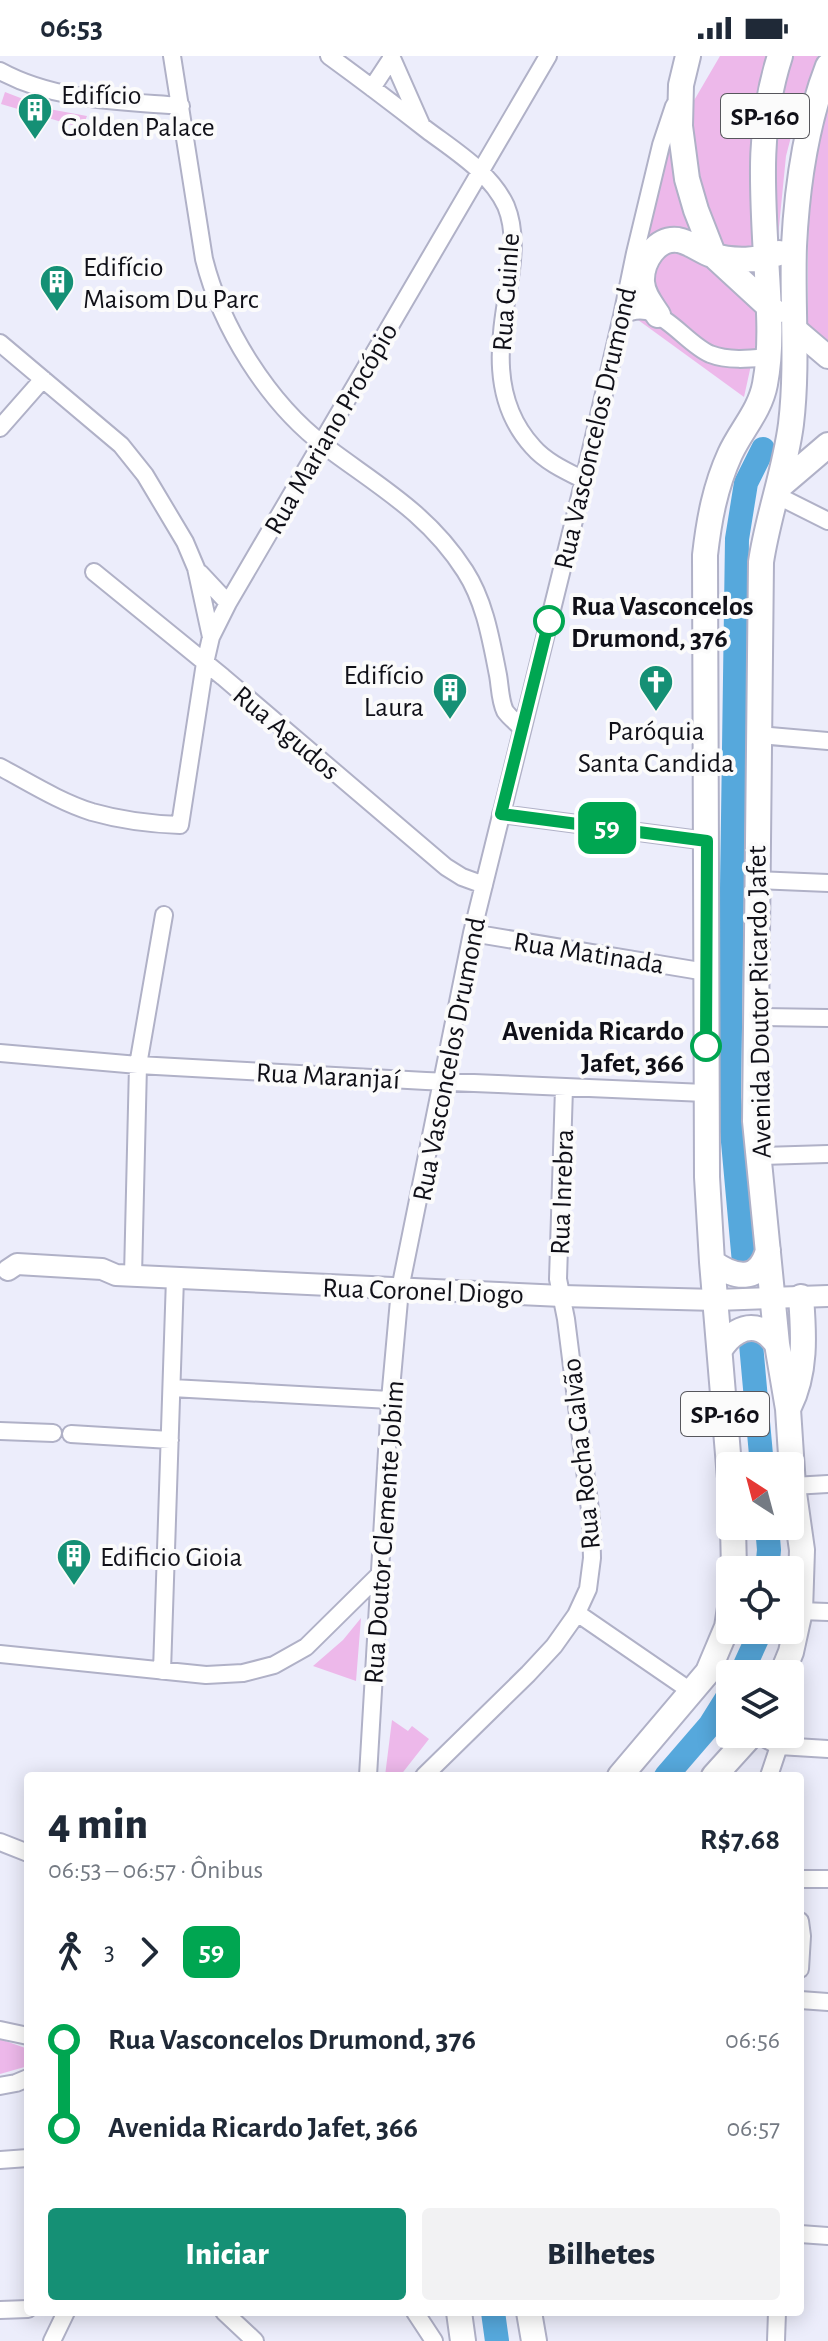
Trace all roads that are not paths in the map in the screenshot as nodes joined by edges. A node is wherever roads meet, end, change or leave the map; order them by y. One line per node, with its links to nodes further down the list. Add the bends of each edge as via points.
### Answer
1 (172, 56): 11 (street)
2 (329, 56): 10 (street, Rua Guinle)
3 (548, 56): 13 (street, Rua Mariano Procópio)
4 (688, 56): 9 (main road)
5 (780, 56): 16 (main road, SP-160, via 764,126)
6 (391, 57): 10 (street); 12 (street)
7 (828, 66): 14 (main road, SP-160, via 802,162)
8 (0, 71): 11 (street, via 61,94)
9 (681, 85): 15 (main road, via 685,167); 19 (street, Rua Vasconcelos Drumond, via 661,145)
10 (372, 88): 12 (street, Rua Guinle)
11 (181, 106): 26 (street, via 211,287 241,349 291,415)
12 (422, 125): 13 (street, Rua Guinle)
13 (479, 172): 26 (street, Rua Mariano Procópio); 28 (street, Rua Guinle, via 506,207 512,231 499,372 504,398 534,448)
14 (794, 248): 16 (main road); 20 (main road, SP-160)
15 (714, 256): 16 (main road); 17 (main road); 18 (main road, via 679,240 656,247 642,283)
16 (766, 258): 17 (main road, SP-160)
17 (769, 308): 20 (main road); 22 (main road, Avenida Doutor Ricardo Jafet / SP-160)
18 (658, 315): 19 (street, via 638,310); 22 (street, via 706,353 731,359)
19 (622, 316): 28 (street, Rua Vasconcelos Drumond)
20 (795, 329): 23 (main road); 29 (main road, Avenida Doutor Ricardo Jafet / SP-160, via 791,423)
21 (0, 343): 24 (street)
22 (768, 357): 41 (main road, Avenida Doutor Ricardo Jafet / SP-160, via 760,405 730,453 708,525)
23 (828, 357)
24 (43, 379): 25 (street); 31 (street, via 121,445 173,520)
25 (0, 428)
26 (322, 444): 33 (street, Rua Mariano Procópio); 36 (street, via 415,511 467,572 484,609 504,709)
27 (828, 445): 29 (main road)
28 (584, 480): 36 (street, Rua Vasconcelos Drumond)
29 (778, 491): 30 (street); 37 (main road, Avenida Doutor Ricardo Jafet / SP-160, via 761,562)
30 (828, 521)
31 (196, 568): 33 (street); 34 (street)
32 (94, 572): 35 (street, Rua Agudos)
33 (228, 603): 34 (street, Rua Mariano Procópio)
34 (211, 637): 35 (street, Rua Mariano Procópio)
35 (205, 663): 39 (street, Rua Mariano Procópio, via 180,825 93,812); 44 (street, Rua Agudos, via 446,867)
36 (522, 728): 40 (street, Rua Vasconcelos Drumond)
37 (758, 735): 38 (street); 42 (main road, Avenida Doutor Ricardo Jafet / SP-160)
38 (828, 741)
39 (0, 767)
40 (501, 814): 41 (street); 44 (street, Rua Vasconcelos Drumond)
41 (707, 841): 47 (main road, Avenida Doutor Ricardo Jafet / SP-160)
42 (756, 880): 43 (street); 48 (main road, Avenida Doutor Ricardo Jafet / SP-160)
43 (828, 883)
44 (484, 885): 46 (street, Rua Vasconcelos Drumond)
45 (164, 915): 51 (street)
46 (472, 933): 47 (street, Rua Matinada); 52 (street, Rua Vasconcelos Drumond)
47 (706, 972): 54 (main road, Avenida Doutor Ricardo Jafet / SP-160)
48 (755, 1017): 49 (street); 56 (main road, Avenida Doutor Ricardo Jafet / SP-160)
49 (828, 1018)
50 (0, 1053): 51 (street, Rua Maranjaí)
51 (138, 1065): 52 (street, Rua Maranjaí); 60 (street)
52 (443, 1082): 53 (street, Rua Maranjaí); 62 (street, Rua Vasconcelos Drumond)
53 (564, 1088): 54 (street, Rua Maranjaí); 63 (street, Rua Inrebra, via 558,1279)
54 (705, 1093): 58 (main road, Avenida Doutor Ricardo Jafet / SP-160)
55 (828, 1154): 56 (street)
56 (759, 1156): 57 (main road, Avenida Doutor Ricardo Jafet / SP-160)
57 (768, 1250): 58 (main road, via 762,1265 748,1274 731,1274); 67 (main road, Avenida Doutor Ricardo Jafet / SP-160)
58 (712, 1262): 66 (main road, Avenida Doutor Ricardo Jafet / SP-160)
59 (4, 1270): 60 (street, Rua Coronel Diogo, via 16,1277 102,1281)
60 (124, 1276): 61 (street, Rua Coronel Diogo)
61 (175, 1278): 62 (street, Rua Coronel Diogo); 70 (street)
62 (400, 1289): 63 (street, Rua Coronel Diogo); 71 (street, Rua Doutor Clemente Jobim)
63 (562, 1296): 66 (street, Rua Coronel Diogo); 84 (street, Rua Rocha Galvão, via 591,1518 588,1589)
64 (828, 1296): 65 (street, Rua Coronel Diogo)
65 (801, 1297): 67 (street, Rua Coronel Diogo); 72 (main road, via 803,1357 798,1389)
66 (723, 1300): 67 (street, Rua Coronel Diogo); 69 (main road, Avenida Doutor Ricardo Jafet / SP-160)
67 (773, 1300): 68 (main road, Avenida Doutor Ricardo Jafet / SP-160)
68 (777, 1344): 69 (main road, via 764,1331 748,1329 732,1334); 72 (main road, Avenida Doutor Ricardo Jafet / SP-160)
69 (720, 1350): 77 (main road, Avenida Doutor Ricardo Jafet / SP-160)
70 (172, 1388): 71 (street); 76 (street)
71 (390, 1400): 81 (street, Rua Doutor Clemente Jobim)
72 (788, 1409): 78 (main road, Avenida Doutor Ricardo Jafet / SP-160)
73 (0, 1431): 74 (street)
74 (53, 1433)
75 (71, 1434): 76 (street)
76 (170, 1440): 87 (street)
77 (728, 1452)
78 (791, 1452)
79 (828, 1484): 80 (street)
80 (804, 1485)
81 (380, 1574): 87 (street, via 306,1647 274,1665 206,1675); 93 (street, Rua Doutor Clemente Jobim)
82 (804, 1611): 83 (street)
83 (828, 1612)
84 (577, 1613): 88 (street); 94 (street, Rua Rocha Galvão, via 528,1674)
85 (720, 1644): 88 (main road)
86 (0, 1654): 87 (street)
87 (162, 1671)
88 (692, 1692): 95 (main road)
89 (741, 1748): 96 (main road)
90 (778, 1748): 97 (street)
91 (804, 1748): 92 (street)
92 (828, 1749)
93 (368, 1772)
94 (428, 1772)
95 (623, 1772)
96 (718, 1772)
97 (770, 1772)
98 (0, 1842): 99 (street)
99 (24, 1851)
100 (804, 1879): 101 (street)
101 (828, 1879)
102 (804, 2000): 103 (street)
103 (828, 2002)
104 (0, 2030): 105 (street)
105 (24, 2035)
106 (24, 2080): 107 (street)
107 (0, 2086)
108 (24, 2158): 109 (street)
109 (0, 2160)
110 (804, 2234): 111 (street)
111 (828, 2236)
112 (24, 2309): 113 (street)
113 (0, 2310)
114 (64, 2316): 121 (street)
115 (228, 2316): 120 (street)
116 (418, 2316): 122 (street)
117 (460, 2316): 123 (main road)
118 (530, 2316): 124 (main road)
119 (777, 2316): 125 (street)
120 (249, 2338)
121 (52, 2341)
122 (434, 2341)
123 (463, 2341)
124 (534, 2341)
125 (776, 2341)

